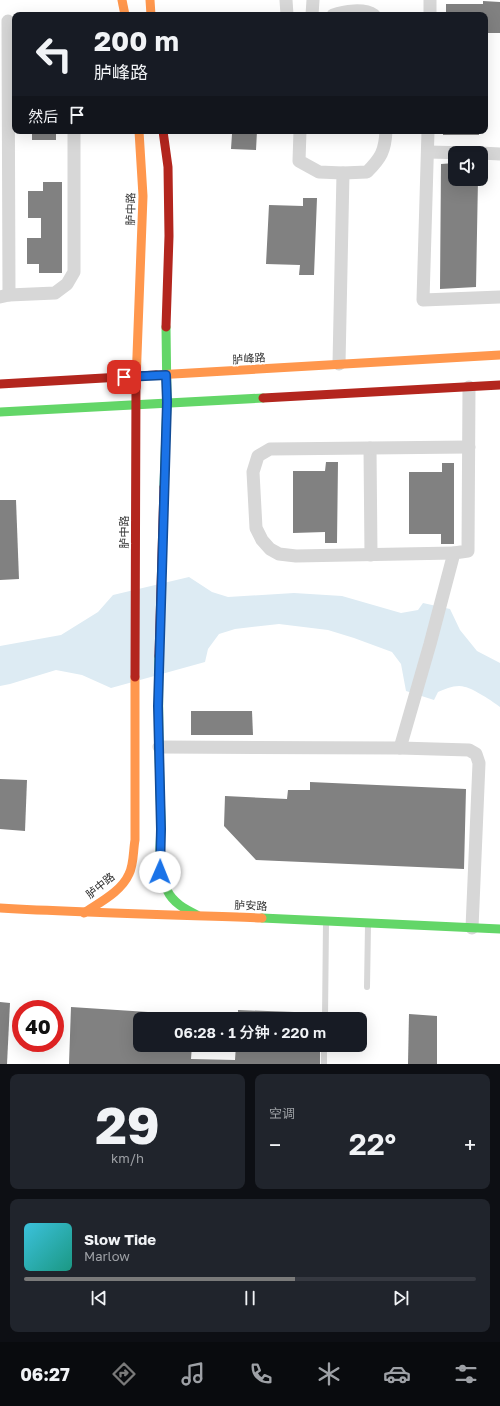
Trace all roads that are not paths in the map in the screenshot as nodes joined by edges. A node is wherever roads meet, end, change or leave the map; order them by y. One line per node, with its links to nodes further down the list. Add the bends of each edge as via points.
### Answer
1 (122, 0): 6 (street)
2 (150, 0): 7 (street)
3 (286, 0): 8 (street)
4 (314, 0): 9 (street)
5 (430, 0): 12 (street)
6 (124, 12)
7 (152, 12)
8 (287, 12)
9 (312, 12)
10 (346, 12): 11 (street)
11 (369, 12)
12 (430, 12)
13 (8, 21): 25 (street)
14 (74, 134): 25 (street, via 74,272 67,284 55,293)
15 (139, 134): 30 (street, 胪中路, via 143,196)
16 (164, 134): 29 (street, via 168,167)
17 (300, 134): 24 (street, via 299,161 319,172)
18 (386, 134): 24 (street, via 385,146 377,162 367,172)
19 (428, 134): 20 (street)
20 (428, 152): 21 (street); 26 (street, via 423,300)
21 (448, 152)
22 (488, 153): 23 (street)
23 (500, 154)
24 (343, 173): 28 (street)
25 (5, 296)
26 (500, 297)
27 (500, 355): 28 (street, 胪峰路)
28 (340, 364): 29 (street, 胪峰路)
29 (166, 375): 30 (street, 胪峰路); 34 (street)
30 (136, 377): 31 (street, 胪峰路); 35 (street, 胪中路)
31 (0, 384)
32 (500, 385): 33 (street)
33 (469, 387): 34 (street); 37 (street)
34 (167, 402): 35 (street); 41 (street, via 158,695)
35 (135, 404): 36 (street); 44 (street, 胪中路, via 132,864 122,886)
36 (0, 412)
37 (469, 447): 38 (street); 39 (street, via 468,551)
38 (370, 448): 40 (street); 40 (street, via 270,449 258,456 253,472 256,528 270,549 279,554 296,556)
39 (454, 553): 40 (street); 42 (street)
40 (372, 554)
41 (159, 747): 42 (street); 45 (street, via 160,872 167,891 180,906)
42 (400, 748): 48 (street, via 469,750 476,754 479,763)
43 (0, 908): 44 (street, 胪安路)
44 (84, 913): 45 (street, 胪安路)
45 (197, 915): 46 (street, 胪安路)
46 (326, 920): 47 (street, 胪安路); 51 (lane)
47 (368, 923): 48 (street, 胪安路); 50 (lane)
48 (472, 928): 49 (street, 胪安路)
49 (500, 929)
50 (367, 987)
51 (325, 1012)
52 (324, 1052): 53 (lane)
53 (324, 1064)

